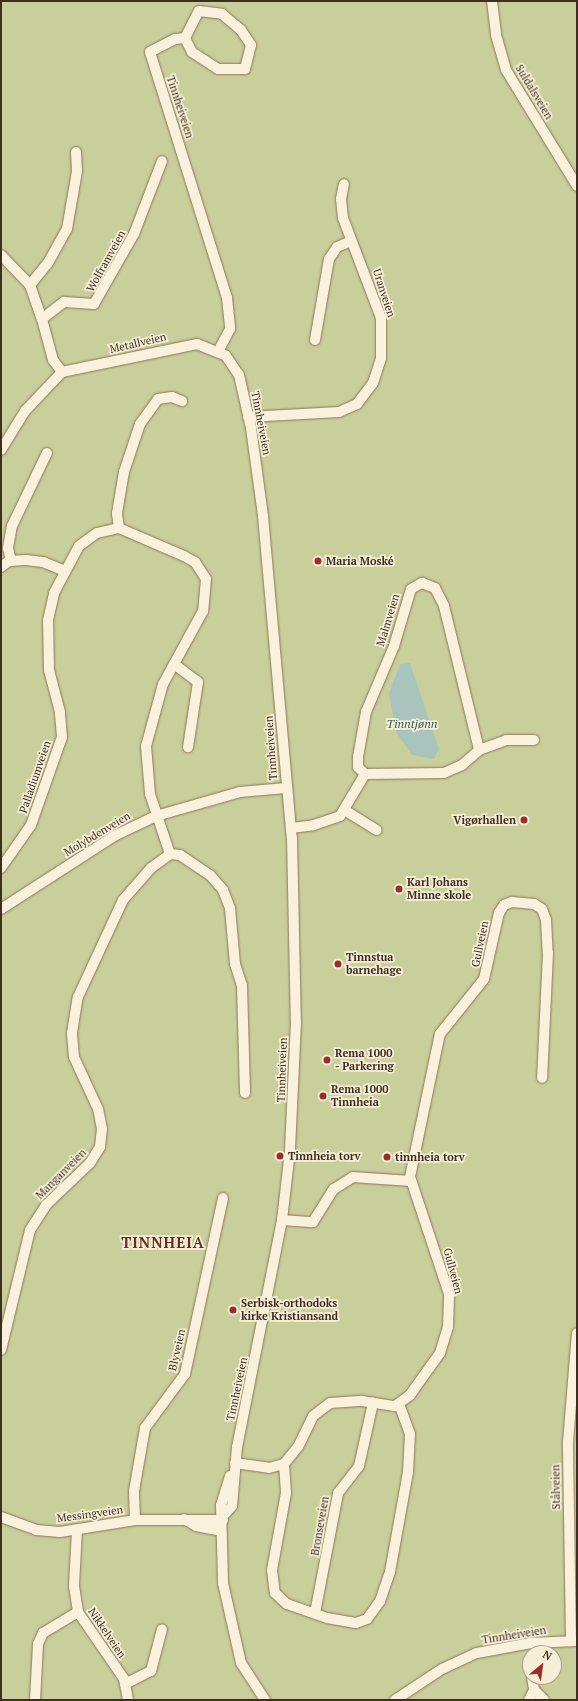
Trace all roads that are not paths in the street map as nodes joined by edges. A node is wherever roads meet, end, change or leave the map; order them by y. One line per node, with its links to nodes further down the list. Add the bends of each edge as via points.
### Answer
1 (492, 1): 6 (street, Suldalsveien, via 496,35 506,70)
2 (186, 38): 2 (street, via 199,59 218,70 245,69 249,62 251,45 247,36 230,19 217,13 199,11); 12 (street, Tinnheiveien, via 175,39 150,52 227,298 230,329)
3 (76, 152): 9 (street, via 75,182 66,229 48,263)
4 (162, 161): 10 (street, Wolframveien, via 134,234 100,298 91,306 64,302)
5 (344, 184): 7 (street, Uranveien, via 341,210)
6 (577, 186)
7 (351, 241): 11 (street, via 337,248 329,259); 15 (street, Uranveien, via 381,318 381,358 372,387 357,404 339,412)
8 (1, 255): 9 (street)
9 (30, 285): 10 (street)
10 (42, 319): 13 (street, via 52,360)
11 (315, 340)
12 (218, 352): 13 (street, Metallveien, via 197,344 185,345); 15 (street, Tinnheiveien, via 230,360 239,375)
13 (62, 372): 16 (street, via 25,411)
14 (182, 401): 18 (street, via 172,397 158,399 140,424 124,472 117,513)
15 (248, 417): 27 (street, Tinnheiveien, via 263,522)
16 (1, 450)
17 (47, 453): 19 (street, via 12,526 8,548)
18 (119, 528): 21 (street, Palladiumveien, via 87,539); 22 (street, via 195,562 206,578 203,610)
19 (11, 561): 20 (street); 21 (street, via 43,562)
20 (1, 567)
21 (64, 571): 33 (street, Palladiumveien, via 48,620 48,670 60,712 62,737 31,825)
22 (174, 664): 24 (street, via 198,682); 29 (street, via 158,696 146,746 146,770)
23 (534, 740): 25 (street, via 506,740)
24 (188, 747)
25 (479, 750): 26 (street, via 462,765 444,773); 26 (street, Malmveien, via 444,606 434,588 422,583 411,589 394,646 366,712 358,757 358,767)
26 (365, 774): 28 (street)
27 (286, 788): 29 (street, Molybdenveien, via 240,792); 30 (street, Tinnheiveien)
28 (346, 811): 30 (street, via 328,821); 31 (street)
29 (156, 816): 32 (street); 34 (street, Molybdenveien, via 116,835)
30 (291, 828): 39 (street, Tinnheiveien, via 296,1022 290,1151)
31 (376, 830)
32 (170, 854): 36 (street, via 180,855 210,875 223,890 230,908 234,964 242,985); 41 (street, Manganveien, via 151,868 123,900 78,998 72,1033 74,1057 98,1109 102,1129 100,1147 90,1164 46,1205 30,1230)
33 (1, 868)
34 (1, 910)
35 (542, 1078): 37 (street, Gullveien, via 548,953 546,920 542,908 534,904 512,902 504,905 499,913 484,979 440,1034)
36 (245, 1093)
37 (410, 1181): 39 (street, via 353,1177 334,1189 313,1222); 43 (street, Gullveien, via 446,1286 450,1315 437,1358 414,1391)
38 (223, 1198): 49 (street, Blyveien, via 185,1374 145,1428 135,1482)
39 (282, 1220): 44 (street, Tinnheiveien)
40 (577, 1332): 55 (street, Stålveien, via 568,1442)
41 (1, 1350)
42 (373, 1403): 43 (street); 45 (street, via 342,1400 320,1409); 53 (street, Bronseveien, via 359,1466 338,1493)
43 (398, 1404): 53 (street, via 410,1434 408,1472 390,1572 375,1611 356,1623)
44 (235, 1463): 45 (street, via 268,1468); 47 (street, Tinnheiveien, via 232,1506)
45 (284, 1464): 53 (street, via 286,1493 272,1581 279,1598)
46 (1, 1517): 50 (street, Messingveien, via 36,1530)
47 (223, 1518): 48 (street, Messingveien); 51 (street, Tinnheiveien)
48 (184, 1519): 49 (street, Messingveien); 51 (street, Messingveien, via 196,1526)
49 (135, 1520): 50 (street, Messingveien)
50 (77, 1530): 52 (street, Nikkelveien, via 74,1586)
51 (222, 1532): 63 (street, Tinnheiveien, via 223,1583 241,1662)
52 (78, 1612): 58 (street, Nikkelveien); 61 (street, via 43,1633 38,1644)
53 (315, 1613)
54 (162, 1629): 58 (street, via 151,1671)
55 (574, 1641): 56 (street, Tinnheiveien)
56 (549, 1645)
57 (522, 1648): 64 (street, Tinnheiveien, via 491,1649 463,1658)
58 (126, 1684): 62 (street, Nikkelveien)
59 (533, 1685): 60 (street)
60 (534, 1690): 65 (street); 66 (street)
61 (35, 1700)
62 (128, 1700)
63 (265, 1700)
64 (395, 1700)
65 (529, 1700)
66 (544, 1700)

